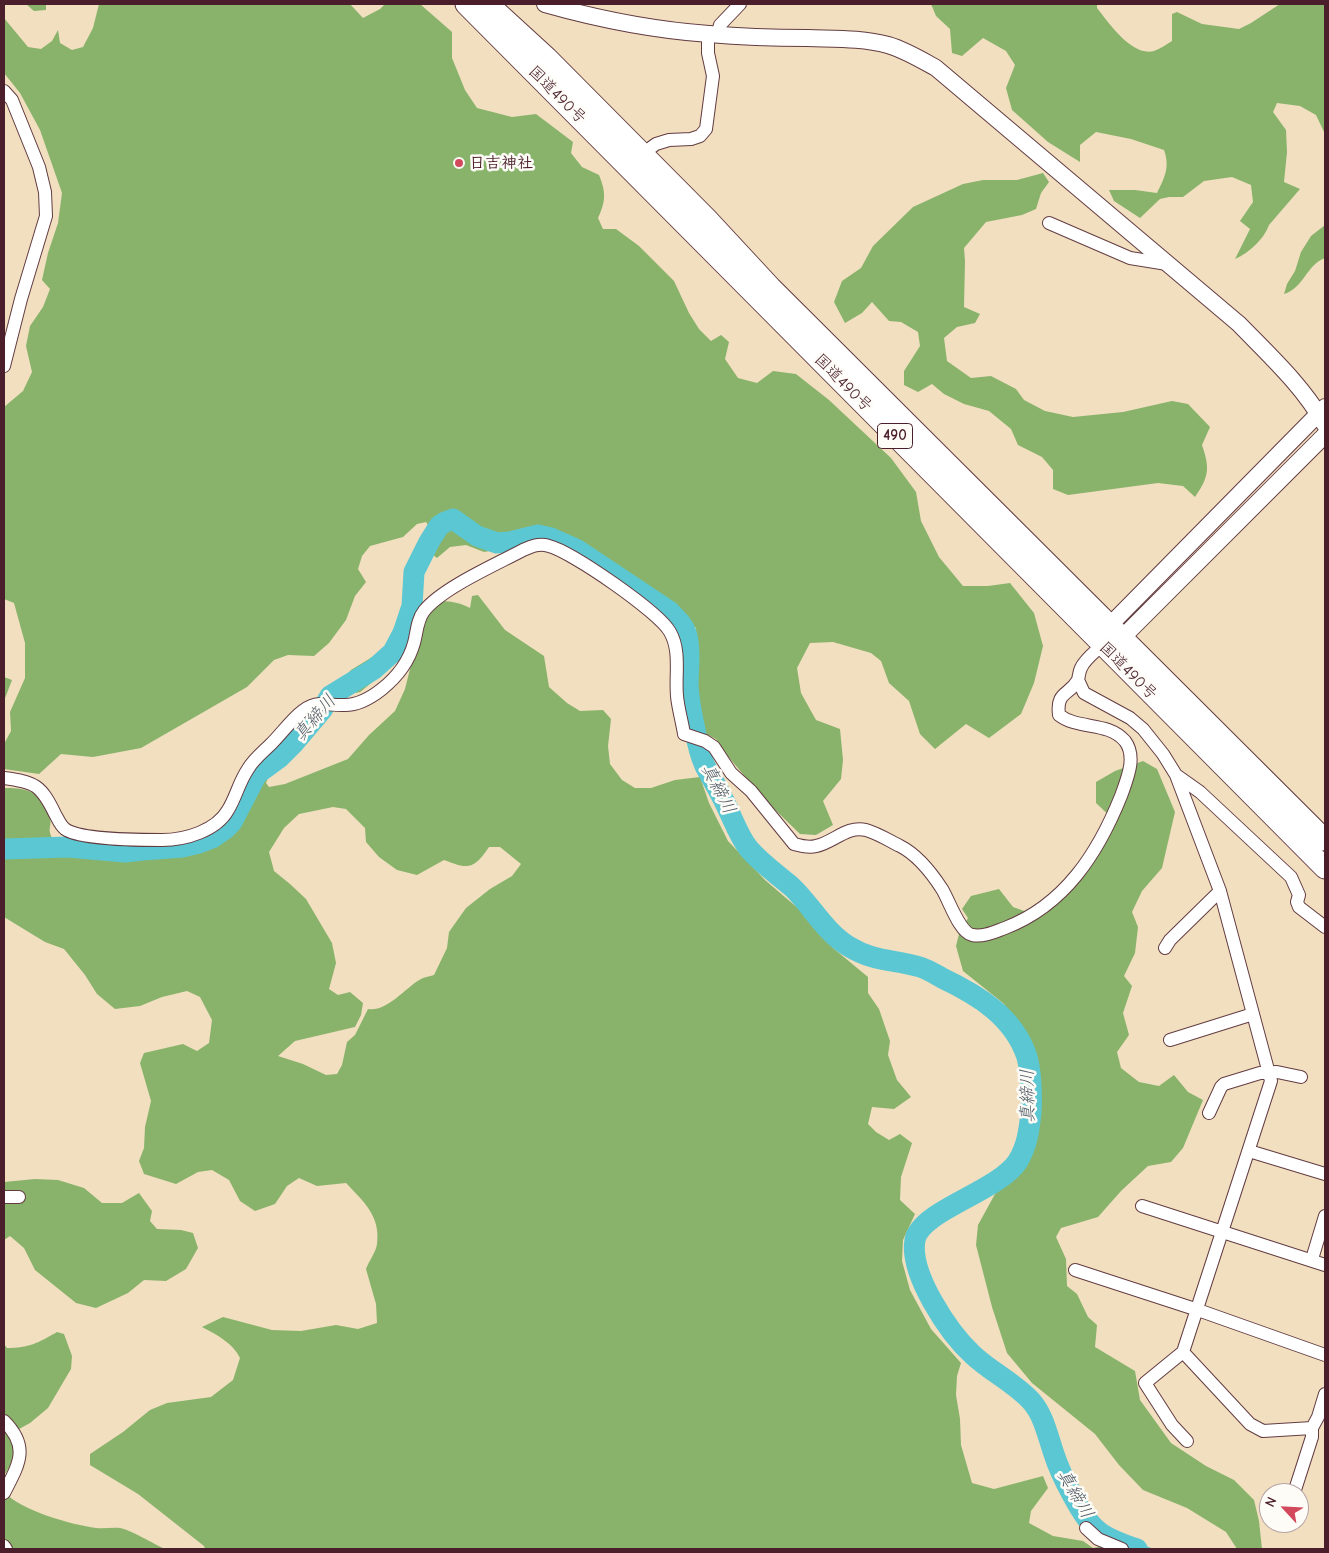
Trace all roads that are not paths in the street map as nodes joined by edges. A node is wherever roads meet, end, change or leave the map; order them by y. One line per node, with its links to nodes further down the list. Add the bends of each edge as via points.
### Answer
1 (466, 4): 7 (highway, 国道490号 / 490)
2 (488, 4): 7 (highway, 国道490号 / 490, via 547,58)
3 (544, 4): 5 (street, via 662,29)
4 (740, 4): 5 (street)
5 (713, 34): 7 (street, via 708,53 713,76 706,129 691,139 656,144); 9 (street, via 844,39 871,42 906,52 936,68 960,87)
6 (4, 91): 10 (street, via 12,100 39,167 46,216)
7 (635, 160): 13 (highway, 国道490号 / 490, via 707,219 778,295); 14 (highway, 国道490号 / 490)
8 (1050, 223): 9 (street, via 1130,258)
9 (1167, 264): 11 (street, via 1239,324)
10 (4, 366)
11 (1323, 415): 13 (street)
12 (1325, 435): 13 (street)
13 (1116, 631): 14 (street); 18 (highway, 国道490号 / 490)
14 (1102, 645): 15 (street, via 1085,662); 19 (highway, 国道490号 / 490)
15 (1078, 680): 16 (street, via 1084,693 1130,718 1143,729); 17 (street, via 1062,695 1058,704 1059,715 1067,721 1111,731 1124,741 1131,756 1128,777 1100,842 1079,873 1051,902 1021,922 983,936 970,935 963,930 930,872 914,854 901,846 866,830 840,834 817,846 794,844 751,791 731,772 714,747 705,740 684,734 677,696 674,642 660,618 580,560 550,546 536,544 436,600 423,612 414,645 402,670 361,702 311,706 298,714 248,769 228,811 207,829 181,839 164,840 80,835 60,824 39,787 22,780)
16 (1176, 775): 20 (street); 21 (street, via 1200,792 1291,877 1300,907)
17 (4, 778)
18 (1325, 840)
19 (1325, 868)
20 (1220, 890): 22 (street); 23 (street)
21 (1325, 927)
22 (1165, 948)
23 (1253, 1014): 24 (street); 25 (street)
24 (1170, 1040)
25 (1269, 1073): 26 (street); 27 (street, via 1224,1084); 28 (street, via 1271,1081)
26 (1301, 1077)
27 (1209, 1113)
28 (1249, 1150): 29 (street); 34 (street)
29 (1325, 1174)
30 (4, 1197): 31 (street)
31 (19, 1197)
32 (1142, 1206): 34 (street)
33 (1325, 1216): 35 (street)
34 (1222, 1231): 35 (street); 38 (street)
35 (1312, 1259): 36 (street)
36 (1325, 1264)
37 (1074, 1270): 38 (street)
38 (1198, 1310): 39 (street); 40 (street)
39 (1183, 1352): 43 (street, via 1250,1424 1263,1431); 44 (street, via 1145,1382 1172,1425)
40 (1325, 1355)
41 (1325, 1394): 43 (street)
42 (4, 1421): 46 (street, via 14,1431 20,1452 15,1472)
43 (1312, 1428): 45 (street)
44 (1187, 1441)
45 (1297, 1483)
46 (4, 1493)
47 (1086, 1528): 50 (street, via 1098,1539)
48 (4, 1546): 49 (street)
49 (6, 1549)
50 (1122, 1549)

